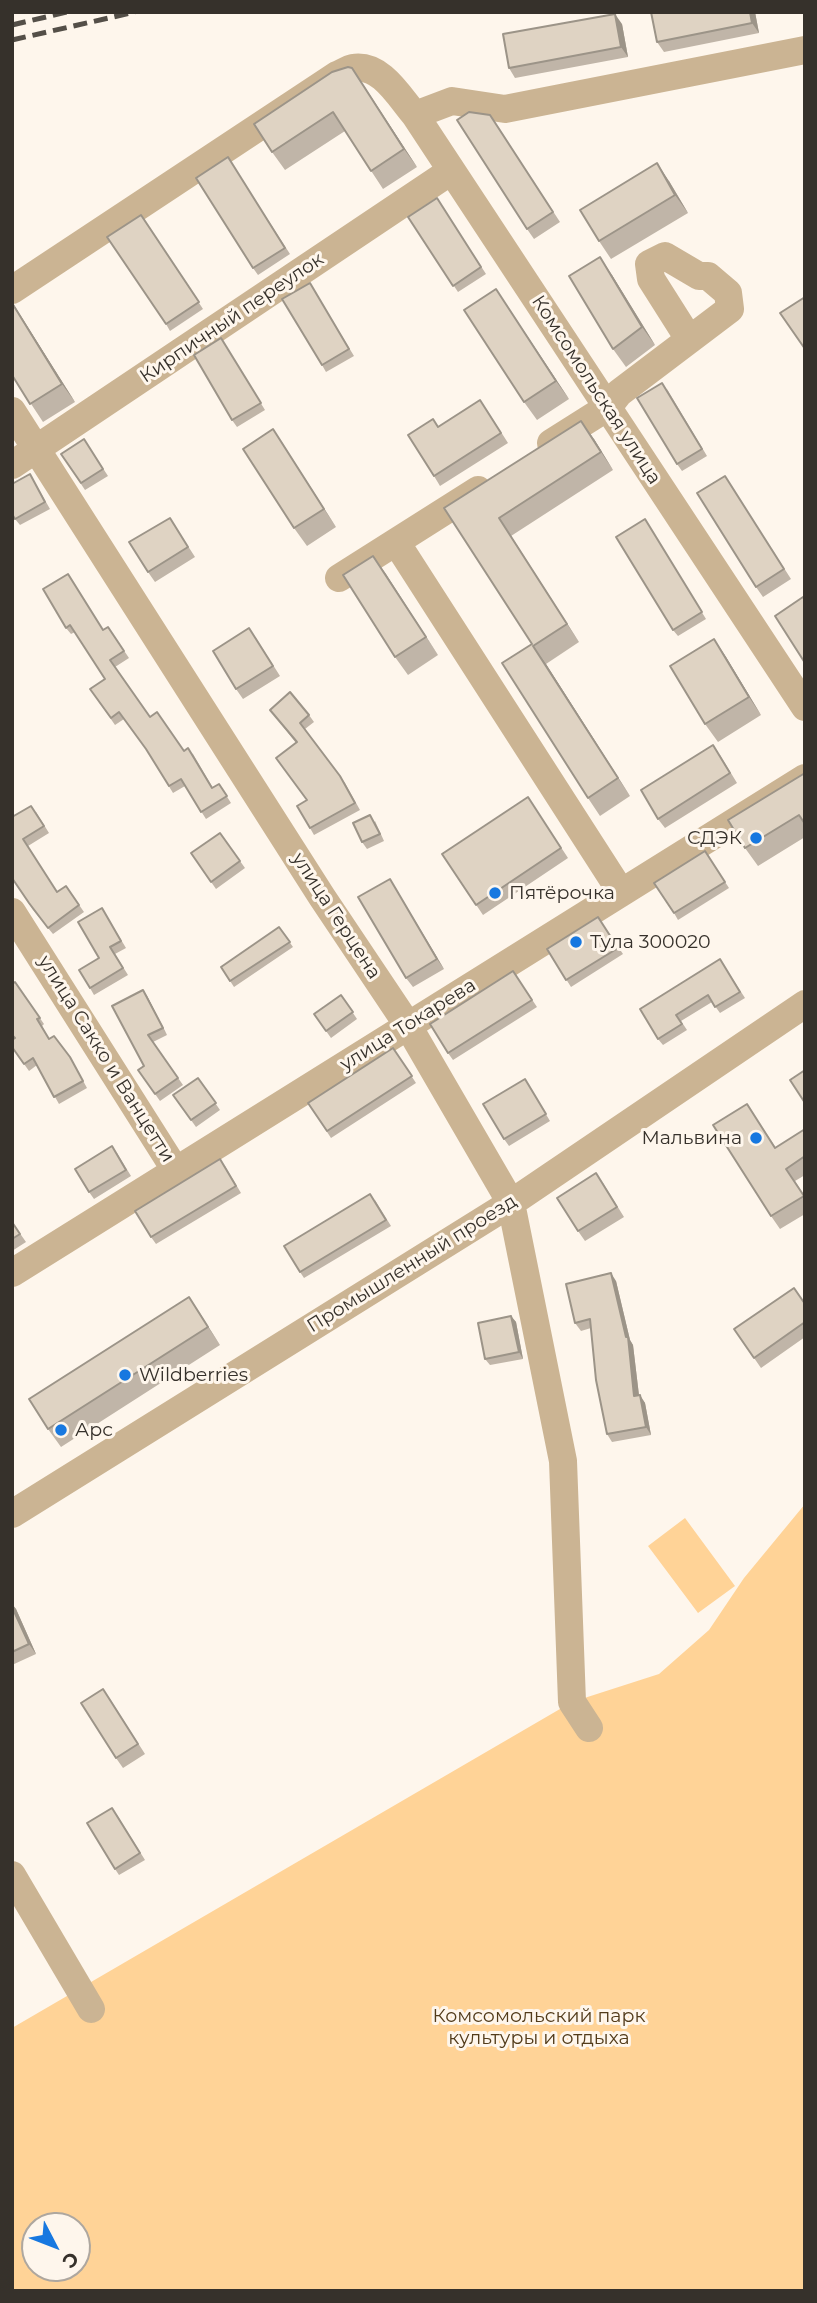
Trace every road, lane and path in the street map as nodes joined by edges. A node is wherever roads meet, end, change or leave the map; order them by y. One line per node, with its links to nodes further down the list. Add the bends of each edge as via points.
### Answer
1 (805, 50): 2 (street, via 505,109 452,101)
2 (415, 115): 3 (street, Комсомольская улица); 4 (street, Комсомольская улица, via 383,77 354,68 337,75)
3 (451, 171): 6 (street, Комсомольская улица); 8 (street, Кирпичный переулок)
4 (12, 290)
5 (689, 339): 6 (street, via 619,393)
6 (608, 407): 10 (street); 12 (street, Комсомольская улица)
7 (12, 411): 8 (street, улица Герцена)
8 (37, 449): 9 (street, Кирпичный переулок); 17 (street, улица Герцена)
9 (12, 465)
10 (396, 542): 11 (street); 14 (street)
11 (338, 578)
12 (805, 707)
13 (805, 778): 14 (street, улица Токарева)
14 (621, 892): 17 (street, улица Токарева)
15 (12, 912): 18 (street, улица Сакко и Ванцетти)
16 (805, 1004): 19 (street, Промышленный проезд)
17 (407, 1024): 18 (street, улица Токарева); 19 (street, улица Герцена)
18 (176, 1171): 20 (street, улица Токарева)
19 (512, 1203): 21 (street, Промышленный проезд); 22 (street, улица Герцена, via 563,1461 572,1702)
20 (12, 1273)
21 (12, 1514)
22 (589, 1728)
23 (12, 1875): 24 (street)
24 (91, 2009)

